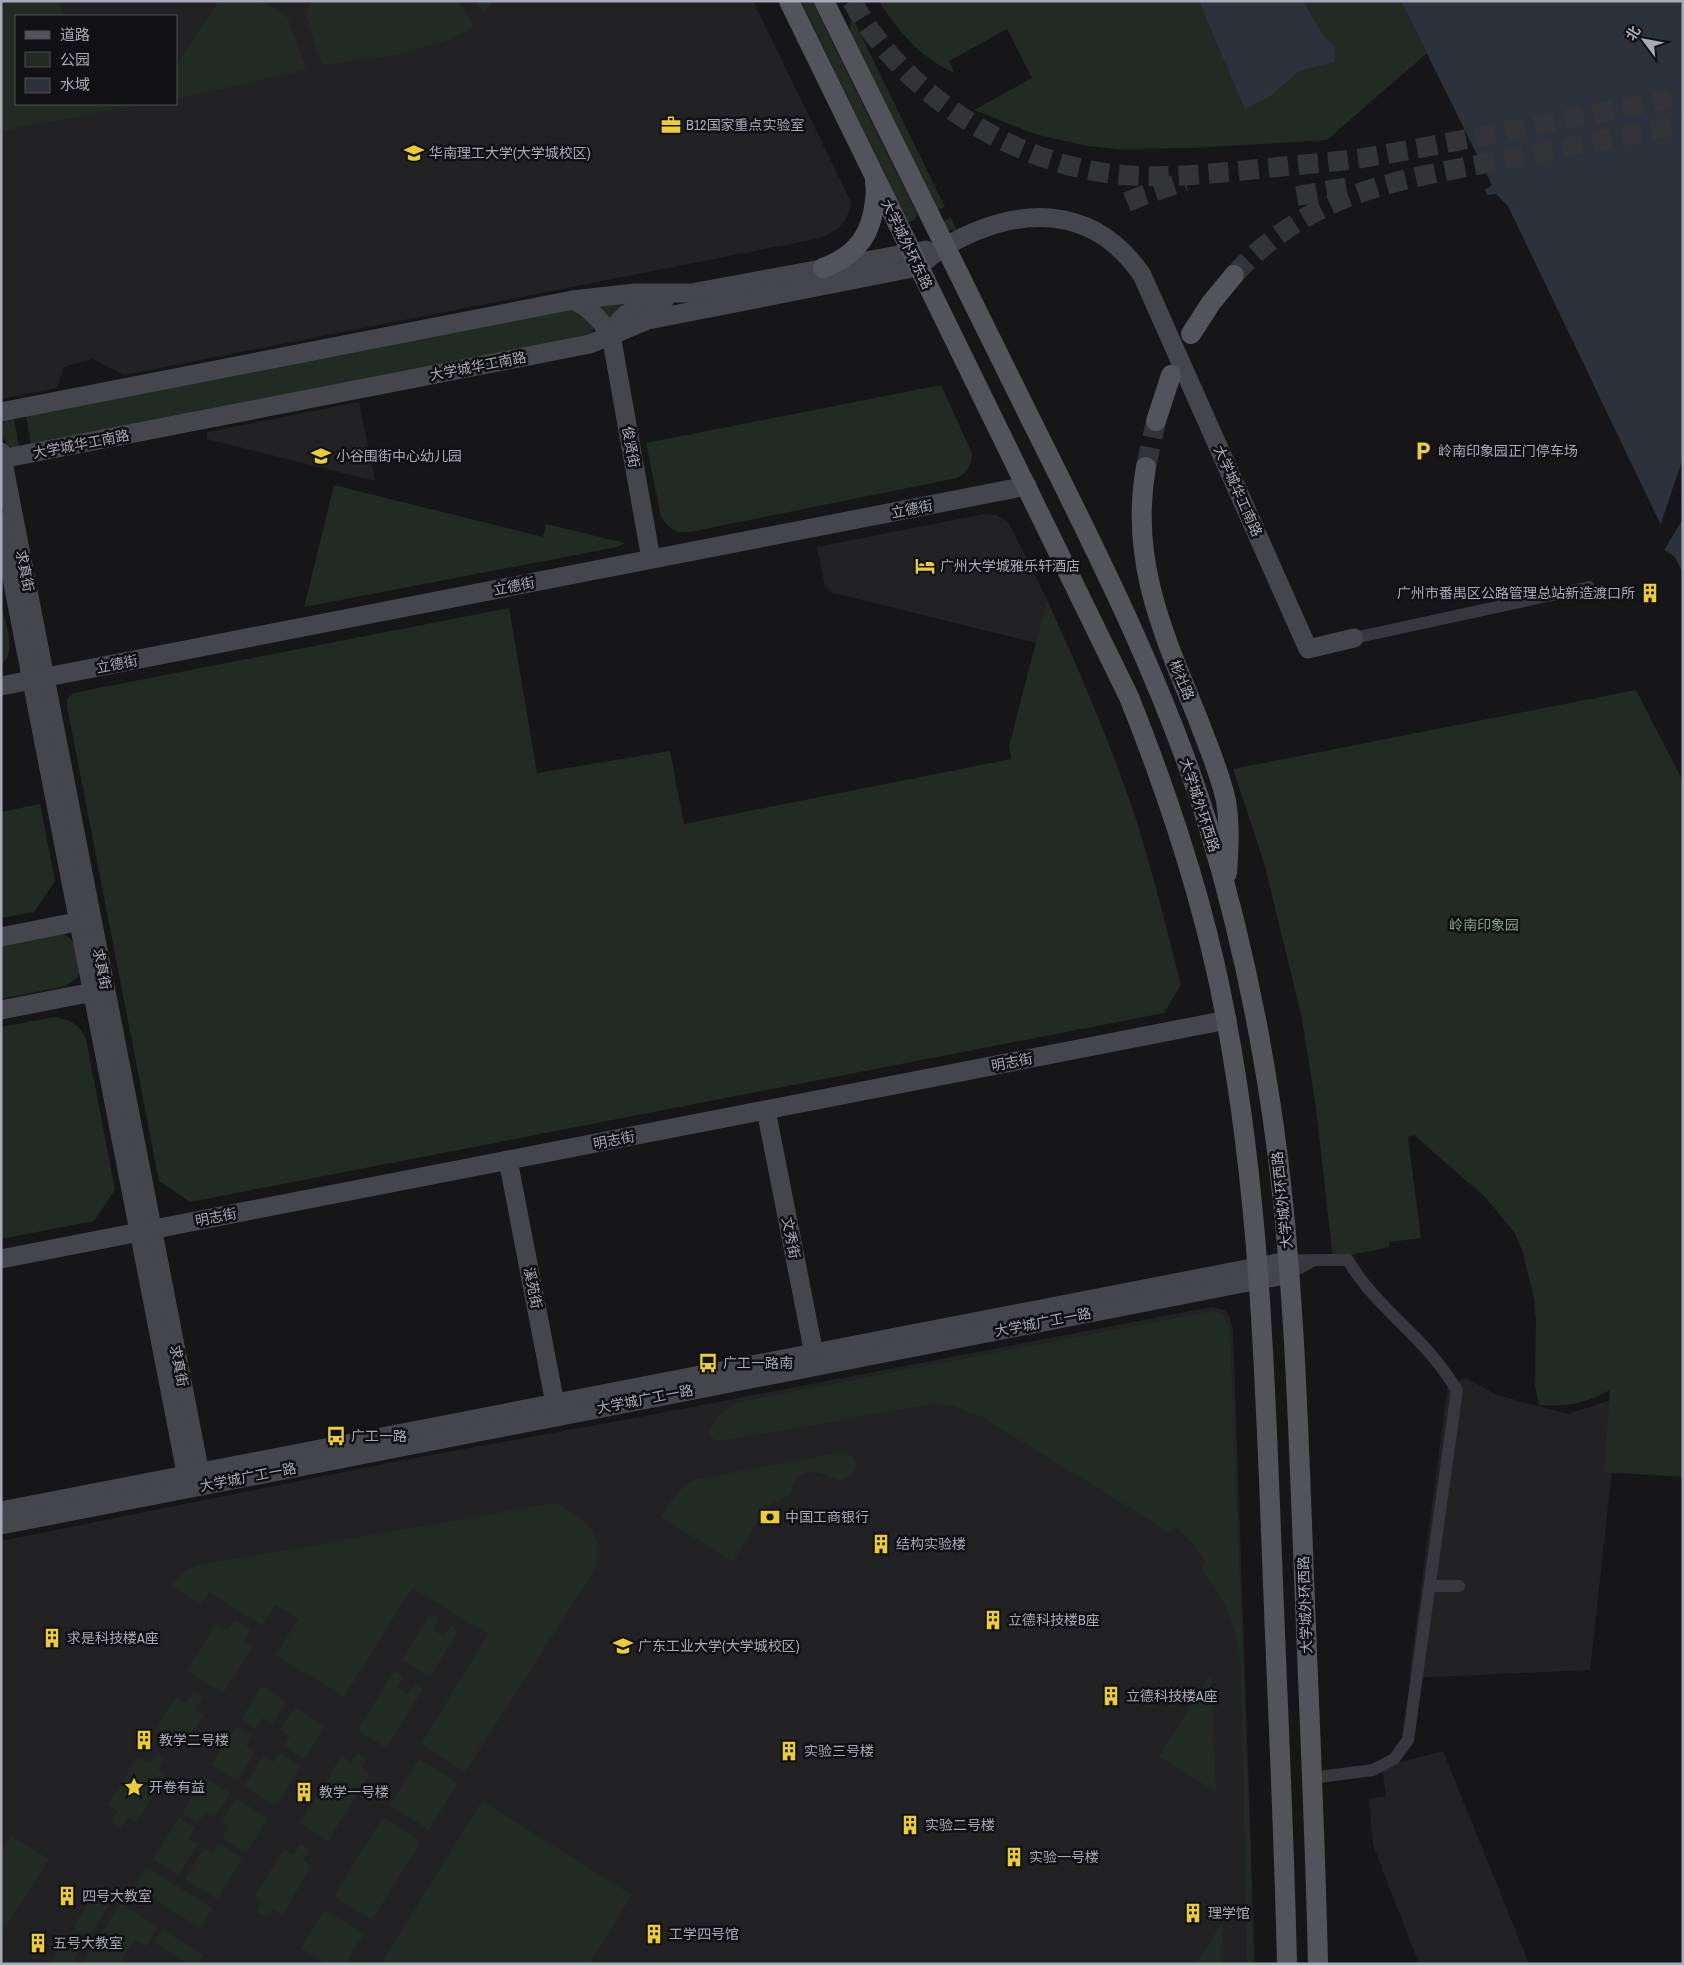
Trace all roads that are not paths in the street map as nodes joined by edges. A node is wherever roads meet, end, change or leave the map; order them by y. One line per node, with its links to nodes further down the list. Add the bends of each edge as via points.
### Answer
1 (789, 1): 3 (main road, 大学城外环东路)
2 (824, 1): 4 (main road)
3 (873, 172): 5 (main road, 大学城外环东路); 6 (main road, via 876,197 867,233 856,250 846,258)
4 (944, 246): 5 (street, 大学城华工南路); 21 (street, 大学城华工南路, via 986,228 1034,216 1058,218 1084,226 1123,251 1136,266 1152,295 1308,649); 24 (main road, 大学城外环西路, via 1058,475 1157,685 1207,823)
5 (915, 260): 6 (street, 大学城华工南路); 11 (street, 大学城华工南路, via 648,320); 17 (main road, 大学城外环东路)
6 (823, 268): 8 (street, 大学城华工南路)
7 (1234, 275): 10 (main road)
8 (691, 293): 9 (street, 大学城华工南路, via 635,293); 11 (street, via 631,310)
9 (572, 300): 11 (street, 俊贤街, via 592,312); 13 (street, 大学城华工南路)
10 (1191, 334)
11 (610, 335): 15 (street, 大学城华工南路, via 582,346); 19 (street, 俊贤街)
12 (1171, 375): 14 (main road)
13 (1, 412)
14 (1156, 421)
15 (2, 457): 22 (street, 求真街)
16 (1146, 468): 24 (main road, 彬社路, via 1142,499 1143,540 1150,588 1158,619 1212,754 1226,800)
17 (1027, 486): 19 (street, 立德街); 29 (main road, via 1112,660 1152,754 1187,862)
18 (1, 522): 22 (street, 求真街)
19 (651, 559): 22 (street, 立德街)
20 (1589, 587): 21 (street, 大学城华工南路)
21 (1354, 638)
22 (38, 679): 23 (street, 立德街); 25 (street, 求真街)
23 (1, 686)
24 (1226, 890): 32 (main road, 大学城外环西路, via 1258,1029)
25 (85, 920): 26 (street); 27 (street, 求真街)
26 (1, 937)
27 (99, 991): 28 (street); 34 (street, 求真街)
28 (1, 1010)
29 (1227, 1020): 30 (street, 明志街); 33 (main road)
30 (766, 1110): 31 (street, 明志街); 38 (street, 文秀街)
31 (508, 1160): 34 (street, 明志街); 39 (street, 溪苑街)
32 (1281, 1188): 33 (main road, via 1276,1200 1265,1204 1256,1200); 36 (main road, 大学城外环西路)
33 (1251, 1191): 37 (main road)
34 (146, 1231): 35 (street, 明志街); 40 (street, 求真街)
35 (1, 1259)
36 (1289, 1267): 37 (street, 大学城广工一路); 43 (street, via 1314,1260 1348,1260 1388,1310 1428,1351 1457,1390); 45 (main road, 大学城外环西路)
37 (1258, 1273): 38 (street, 大学城广工一路); 46 (main road, via 1268,1446)
38 (815, 1360): 39 (street, 大学城广工一路)
39 (556, 1410): 40 (street, 大学城广工一路)
40 (194, 1480): 41 (street, 大学城广工一路); 42 (street, 大学城广工一路)
41 (1, 1511)
42 (1, 1525)
43 (1430, 1586): 44 (street); 45 (street, via 1408,1740 1394,1759 1373,1770)
44 (1459, 1586)
45 (1311, 1778): 47 (main road, 大学城外环西路)
46 (1287, 1964)
47 (1318, 1964)

